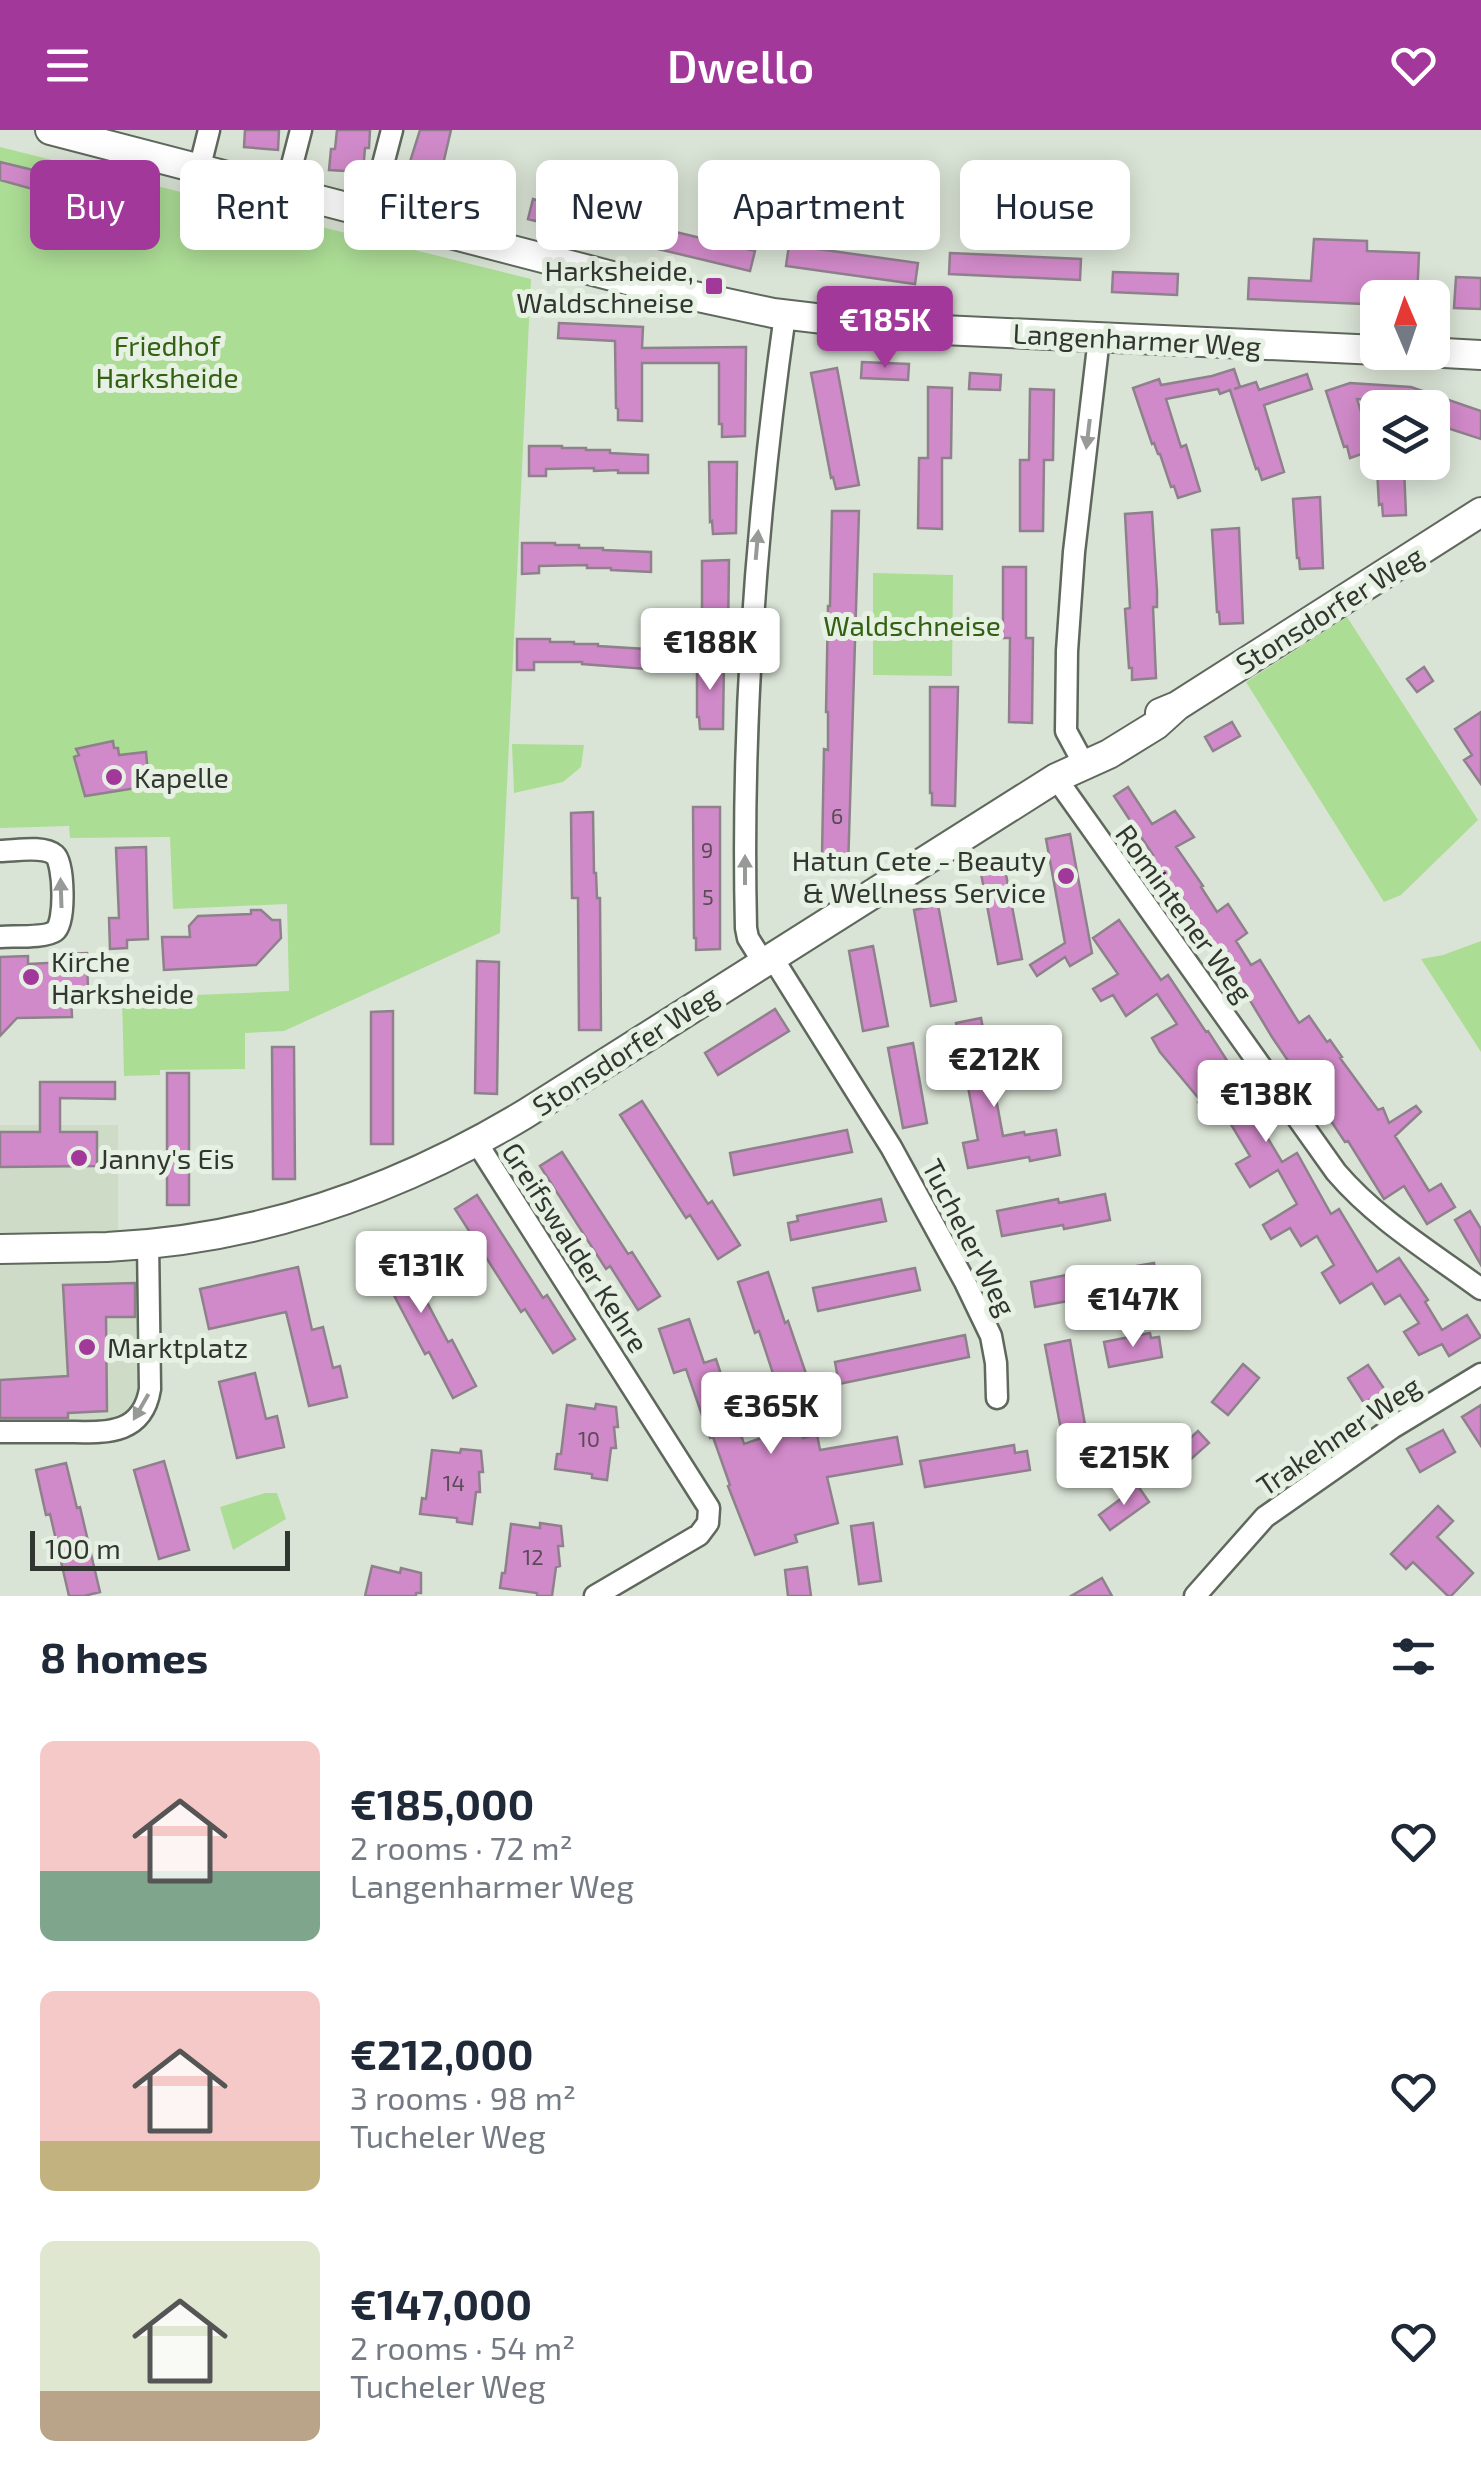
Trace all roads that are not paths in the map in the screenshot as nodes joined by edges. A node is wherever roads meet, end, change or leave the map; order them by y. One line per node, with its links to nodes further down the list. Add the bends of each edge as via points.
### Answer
1 (50, 130): 8 (main road, Langenharmer Weg)
2 (209, 130): 5 (street)
3 (301, 130): 6 (street)
4 (392, 130): 7 (street)
5 (202, 160)
6 (293, 160)
7 (384, 160)
8 (180, 165)
9 (511, 250): 10 (main road, Langenharmer Weg)
10 (785, 315): 11 (main road, Langenharmer Weg); 19 (street, one-way to 10, via 746,928 746,721 758,536)
11 (1100, 338): 12 (main road, Langenharmer Weg); 16 (street, Romintener Weg, one-way to 16, via 1067,638)
12 (1360, 349)
13 (1450, 354): 14 (main road)
14 (1481, 356)
15 (1481, 512): 16 (main road, Stonsdorfer Weg, via 1110,754)
16 (1072, 769): 19 (main road, Stonsdorfer Weg); 23 (street, Romintener Weg, via 1349,1188)
17 (0, 851): 18 (street, one-way to 17, via 48,934 62,916 55,855)
18 (0, 936)
19 (768, 960): 20 (main road, Stonsdorfer Weg); 25 (street, Tucheler Weg, via 891,1147 968,1288 992,1343)
20 (477, 1143): 21 (main road, Stonsdorfer Weg, via 315,1210); 27 (street, Greifswalder Kehre, via 708,1508 699,1535)
21 (148, 1242): 22 (main road); 26 (street, one-way to 26, via 150,1384 140,1414 108,1432)
22 (0, 1248)
23 (1481, 1289)
24 (1481, 1374): 28 (street, Trakehner Weg, via 1265,1517)
25 (998, 1398)
26 (0, 1432)
27 (595, 1596)
28 (1196, 1596)

